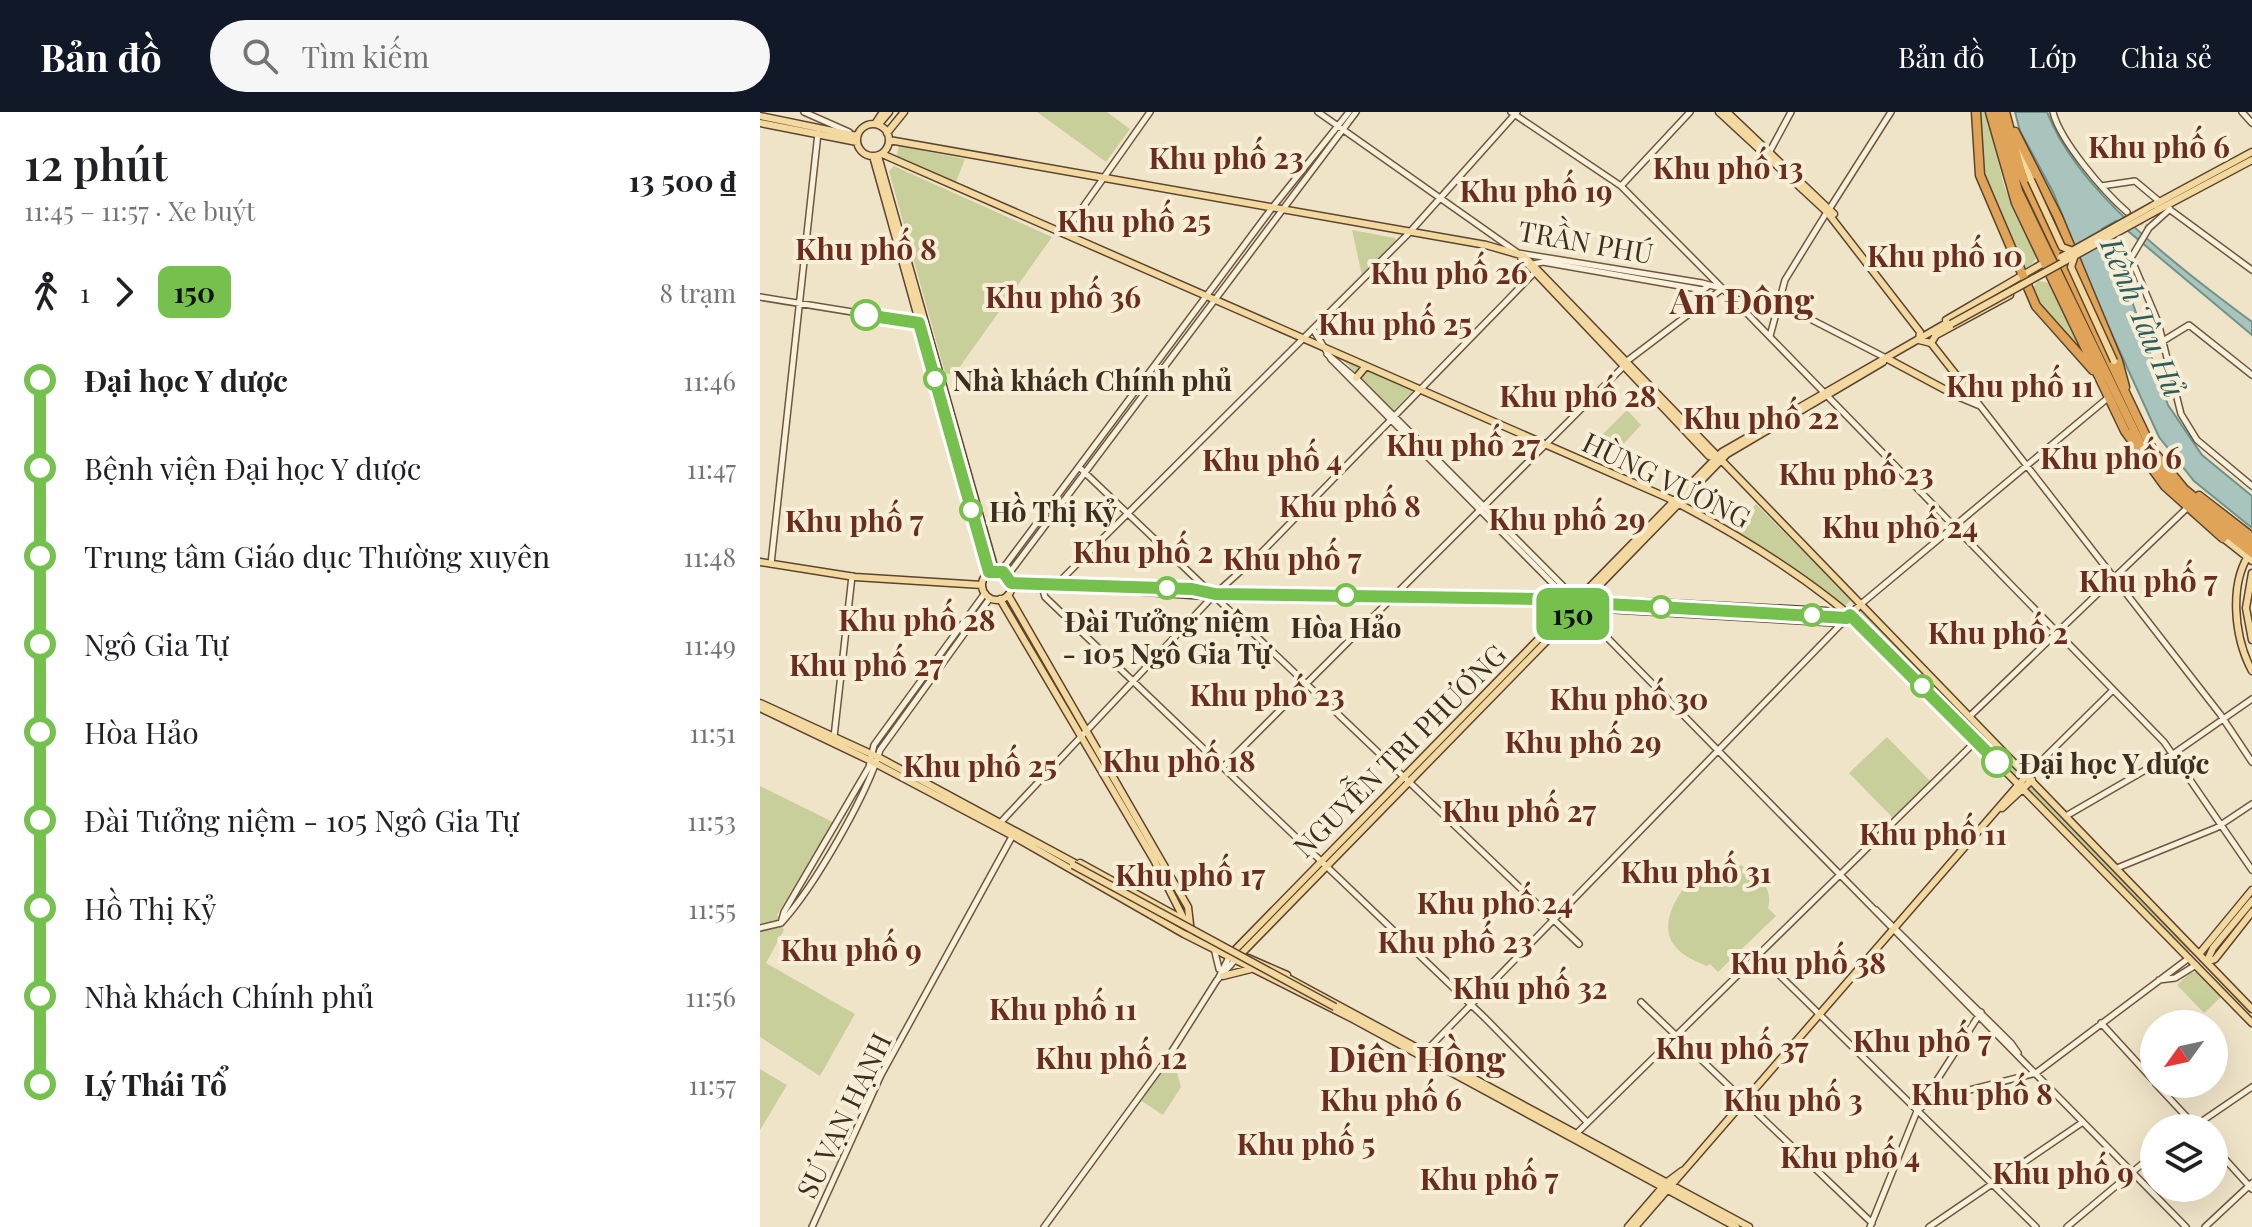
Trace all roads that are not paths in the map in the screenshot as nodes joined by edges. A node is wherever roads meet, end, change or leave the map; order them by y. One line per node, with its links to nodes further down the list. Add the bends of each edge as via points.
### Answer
1 (804, 112): 22 (street)
2 (883, 112): 25 (main road)
3 (889, 112): 25 (main road)
4 (901, 112): 28 (main road)
5 (1150, 112): 35 (street)
6 (1318, 112): 26 (street)
7 (1349, 112): 26 (street)
8 (1356, 112): 26 (street)
9 (1690, 112): 36 (street)
10 (1719, 112): 32 (main road)
11 (1727, 112): 32 (main road)
12 (1791, 112): 32 (street)
13 (1891, 112): 42 (street)
14 (1976, 112): 58 (highway, via 1980,175)
15 (1990, 112): 52 (highway, via 2009,187)
16 (1997, 112): 52 (highway, via 2018,191)
17 (2053, 112): 37 (street)
18 (2242, 112): 24 (street)
19 (1514, 113): 36 (street); 38 (street)
20 (2008, 113): 29 (highway); 51 (highway, via 2022,176)
21 (760, 116): 27 (main road)
22 (821, 120): 27 (street, via 824,124); 30 (street)
23 (760, 123): 27 (main road)
24 (2252, 123)
25 (877, 125): 28 (main road); 30 (main road, via 863,127)
26 (1341, 128): 38 (street); 40 (street); 41 (street)
27 (818, 130): 30 (main road); 65 (street)
28 (887, 134): 33 (main road); 35 (main road, TRẦN PHÚ)
29 (2017, 138): 49 (main road, bridge, via 2060,242); 54 (highway)
30 (857, 139): 33 (main road, via 861,151)
31 (2252, 152): 39 (main road)
32 (1768, 153): 42 (main road)
33 (877, 155): 45 (main road, HÙNG VƯƠNG); 67 (main road)
34 (2252, 160): 39 (main road)
35 (1102, 180): 40 (main road, TRẦN PHÚ); 45 (street)
36 (1621, 186): 62 (street)
37 (2101, 186): 39 (street, via 2130,179); 43 (street)
38 (1441, 198): 44 (street); 46 (street)
39 (2161, 207): 49 (main road, bridge); 55 (street); 74 (street, via 2131,258)
40 (1272, 208): 41 (main road, TRẦN PHÚ); 57 (street)
41 (1281, 209): 44 (main road, TRẦN PHÚ); 59 (street)
42 (1829, 210): 50 (main road); 66 (street, via 1785,280)
43 (2127, 212)
44 (1409, 233): 47 (main road, TRẦN PHÚ); 69 (street)
45 (1063, 234): 64 (main road, HÙNG VƯƠNG)
46 (1495, 235): 47 (street); 48 (street)
47 (1490, 246): 48 (main road, TRẦN PHÚ)
48 (1518, 253): 53 (main road); 56 (street, TRẦN PHÚ)
49 (2074, 253): 68 (main road, bridge); 84 (main road, bridge, via 2071,267)
50 (1866, 258): 70 (main road); 73 (main road, via 1920,332)
51 (2061, 259): 52 (main road); 54 (main road); 93 (highway)
52 (2047, 261): 58 (main road); 82 (highway); 107 (highway, via 2143,449 2187,501)
53 (1533, 269): 56 (street, TRẦN PHÚ, via 1543,262); 78 (main road); 86 (street)
54 (2080, 270): 84 (highway)
55 (2252, 270)
56 (1611, 271): 62 (street, TRẦN PHÚ)
57 (1223, 273): 59 (street); 64 (street)
58 (2022, 275): 60 (main road); 61 (highway)
59 (1230, 277): 64 (street)
60 (2013, 280): 61 (main road); 68 (main road)
61 (2023, 288): 68 (main road); 82 (highway)
62 (1723, 289): 66 (street, TRẦN PHÚ); 71 (street); 78 (street)
63 (760, 297): 65 (street)
64 (1209, 299): 72 (main road, HÙNG VƯƠNG); 97 (street)
65 (800, 303): 67 (street); 109 (street)
66 (1778, 303): 71 (street); 77 (street, TRẦN PHÚ)
67 (921, 320): 111 (main road)
68 (1948, 324): 70 (main road); 75 (main road)
69 (1313, 329): 72 (street); 76 (street)
70 (1930, 332): 73 (main road)
71 (1770, 337): 87 (street)
72 (1303, 338): 76 (main road, HÙNG VƯƠNG); 102 (street)
73 (1919, 340): 75 (main road); 77 (main road)
74 (2163, 341): 81 (street, via 2189,325); 98 (street, via 2175,398 2189,428 2209,452)
75 (1931, 343): 85 (main road)
76 (1321, 345): 79 (main road, HÙNG VƯƠNG); 80 (street)
77 (1886, 358): 87 (main road); 88 (main road)
78 (1625, 364): 94 (street); 95 (main road)
79 (1367, 366): 83 (main road); 86 (main road, HÙNG VƯƠNG)
80 (1345, 371): 83 (street); 92 (street)
81 (2252, 375)
82 (2099, 376): 89 (highway)
83 (1356, 378): 92 (street)
84 (2123, 383): 90 (highway)
85 (1964, 385): 88 (main road); 91 (street)
86 (1420, 389): 92 (street); 94 (main road, HÙNG VƯƠNG)
87 (1825, 393): 95 (main road); 103 (street)
88 (1955, 395): 91 (street)
89 (2109, 397): 96 (street); 101 (highway, via 2140,457)
90 (2132, 404): 93 (highway); 104 (highway, via 2156,449 2183,482)
91 (1981, 407): 96 (street)
92 (1392, 418): 100 (street); 123 (street, via 1255,559)
93 (2137, 423): 107 (highway, via 2172,477)
94 (1545, 445): 99 (main road, HÙNG VƯƠNG); 100 (street)
95 (1718, 460): 99 (main road); 132 (main road)
96 (2027, 465): 103 (street); 116 (street)
97 (1082, 469): 102 (street); 111 (street); 112 (street)
98 (2252, 486)
99 (1676, 502): 129 (main road, HÙNG VƯƠNG); 130 (main road)
100 (1482, 508): 126 (street); 131 (street)
101 (2187, 508): 105 (highway); 116 (street)
102 (1128, 512): 115 (street); 118 (street)
103 (1954, 526): 132 (street); 141 (street)
104 (2252, 537)
105 (2223, 538): 106 (main road)
106 (2235, 547): 107 (main road); 110 (main road)
107 (2251, 553): 110 (main road)
108 (760, 562): 109 (main road)
109 (771, 564): 114 (main road)
110 (2242, 569): 143 (main road, via 2237,601)
111 (995, 571): 112 (main road); 119 (main road)
112 (1008, 575): 117 (main road)
113 (2252, 575): 121 (main road)
114 (852, 576): 119 (main road); 154 (street)
115 (1195, 576): 122 (street); 123 (street)
116 (2114, 578): 141 (street); 151 (street)
117 (1014, 584): 118 (main road); 120 (main road); 124 (main road)
118 (1057, 584): 122 (main road)
119 (982, 585): 125 (main road)
120 (1042, 587): 123 (main road); 145 (street, via 1045,597)
121 (2250, 587): 142 (main road, via 2246,608)
122 (1190, 589): 123 (main road)
123 (1212, 594): 126 (main road); 145 (street); 146 (street)
124 (1008, 595): 127 (main road); 153 (main road)
125 (987, 596): 127 (main road); 159 (street)
126 (1392, 596): 128 (main road); 146 (street)
127 (1000, 599): 153 (main road)
128 (1550, 600): 131 (main road); 139 (main road)
129 (1830, 600): 137 (main road); 140 (main road, HÙNG VƯƠNG)
130 (1588, 602): 131 (main road); 131 (main road); 133 (main road); 133 (main road); 157 (street)
131 (1569, 603): 139 (main road, NGUYỄN TRI PHƯƠNG); 156 (main road, NGUYỄN TRI PHƯƠNG)
132 (1861, 604): 140 (main road); 150 (main road)
133 (1676, 608): 134 (main road); 135 (main road)
134 (1742, 609): 135 (main road); 136 (main road); 138 (main road)
135 (1726, 613): 138 (main road)
136 (1786, 614): 137 (main road); 138 (main road); 140 (main road)
137 (1825, 614): 140 (main road)
138 (1765, 615)
139 (1562, 616): 156 (main road, NGUYỄN TRI PHƯƠNG)
140 (1844, 618): 155 (main road); 157 (street)
141 (2058, 632): 147 (street); 150 (street)
142 (2252, 638): 143 (main road)
143 (2241, 639): 144 (main road)
144 (2252, 671)
145 (1134, 682): 153 (street); 161 (street)
146 (1307, 682): 161 (street); 163 (street)
147 (2113, 690): 158 (street); 162 (street)
148 (2252, 699): 151 (street)
149 (760, 706): 154 (main road); 159 (main road)
150 (1970, 716): 152 (main road)
151 (2224, 719): 158 (street); 160 (street)
152 (1986, 732): 155 (main road); 162 (main road)
153 (1083, 733): 172 (street); 174 (main road)
154 (834, 737): 159 (main road)
155 (1976, 741): 164 (main road); 179 (street)
156 (1438, 746): 163 (main road, NGUYỄN TRI PHƯƠNG)
157 (1719, 750): 179 (street); 186 (street)
158 (2173, 754): 169 (street); 171 (street)
159 (875, 759): 172 (main road); 189 (street, via 824,859 781,923)
160 (2252, 762)
161 (1223, 767): 176 (street)
162 (2030, 778): 164 (main road); 169 (main road)
163 (1406, 779): 176 (main road, NGUYỄN TRI PHƯƠNG); 186 (street)
164 (2021, 787): 165 (main road); 166 (main road); 168 (main road)
165 (2030, 795): 166 (main road); 170 (main road)
166 (2016, 796): 168 (main road)
167 (2252, 804): 171 (street)
168 (2002, 808): 190 (main road)
169 (2066, 816): 170 (main road); 177 (main road)
170 (2058, 824): 180 (main road)
171 (2221, 825): 177 (street); 178 (street)
172 (1001, 826): 173 (main road)
173 (1015, 832): 175 (main road); 175 (main road); 239 (street, SƯ VẠN HẠNH, via 876,1084)
174 (1146, 840): 183 (main road); 187 (main road, via 1188,907)
175 (1053, 853): 185 (main road); 187 (main road); 206 (main road, bridge)
176 (1323, 864): 196 (main road, NGUYỄN TRI PHƯƠNG); 205 (street)
177 (2117, 868): 180 (main road); 194 (main road)
178 (2252, 870)
179 (1841, 874): 190 (street); 195 (street)
180 (2107, 874): 197 (main road)
181 (2252, 890): 188 (main road)
182 (2252, 901): 188 (main road)
183 (1182, 910): 185 (main road); 187 (main road)
184 (2252, 912): 188 (main road)
185 (1171, 914): 187 (main road)
186 (1554, 919): 191 (street); 205 (street)
187 (1187, 927): 192 (main road); 196 (main road)
188 (2231, 927): 193 (main road); 194 (main road); 198 (main road, via 2215,959)
189 (760, 928)
190 (1894, 929): 209 (street); 212 (main road)
191 (1579, 944)
192 (1213, 948): 196 (main road); 201 (street)
193 (2213, 948): 194 (main road); 198 (main road)
194 (2200, 953): 197 (main road); 198 (main road)
195 (1758, 954): 212 (street); 216 (street)
196 (1237, 956): 200 (main road); 201 (street); 206 (main road, via 1268,966)
197 (2189, 958): 199 (main road); 202 (street)
198 (2207, 961): 199 (main road); 204 (main road)
199 (2196, 965): 202 (street, via 2175,978); 208 (main road)
200 (1252, 969): 201 (main road); 207 (main road)
201 (1220, 976): 240 (street, via 1167,1059)
202 (2158, 980): 214 (street)
203 (1641, 1002): 216 (street)
204 (2250, 1003): 208 (main road)
205 (1471, 1004): 217 (street); 227 (street)
206 (1336, 1005): 210 (main road); 210 (main road)
207 (1321, 1006): 210 (main road); 211 (main road)
208 (2238, 1009): 215 (main road)
209 (1979, 1014): 213 (street); 224 (street)
210 (1354, 1017): 217 (main road)
211 (1342, 1018)
212 (1819, 1018): 223 (main road); 224 (street)
213 (1985, 1021): 218 (street); 218 (street)
214 (2101, 1023): 219 (street); 220 (street)
215 (2252, 1023)
216 (1676, 1035): 223 (street); 227 (street)
217 (1424, 1054): 229 (main road)
218 (2018, 1054): 220 (street)
219 (2140, 1066)
220 (2036, 1073): 224 (street, via 1930,1100); 228 (street)
221 (2252, 1087): 226 (street)
222 (2169, 1098): 225 (street)
223 (1743, 1101): 233 (main road); 238 (street)
224 (1917, 1111): 235 (street); 238 (street)
225 (2183, 1114)
226 (2214, 1114)
227 (1587, 1122): 229 (street)
228 (2083, 1122): 232 (street); 235 (street)
229 (1576, 1137): 234 (main road); 237 (main road)
230 (2228, 1162): 236 (street)
231 (2140, 1164): 232 (street)
232 (2131, 1170): 247 (street); 248 (street)
233 (1680, 1174): 237 (main road); 237 (main road)
234 (1648, 1180): 237 (main road); 237 (main road)
235 (1992, 1184): 245 (street); 246 (street)
236 (2251, 1186): 249 (street)
237 (1667, 1191): 241 (main road); 242 (main road); 243 (main road); 244 (main road)
238 (1871, 1225)
239 (812, 1227)
240 (1044, 1227)
241 (1628, 1227)
242 (1635, 1227)
243 (1736, 1227)
244 (1749, 1227)
245 (1929, 1227)
246 (2036, 1227)
247 (2067, 1227)
248 (2186, 1227)
249 (2205, 1227)

